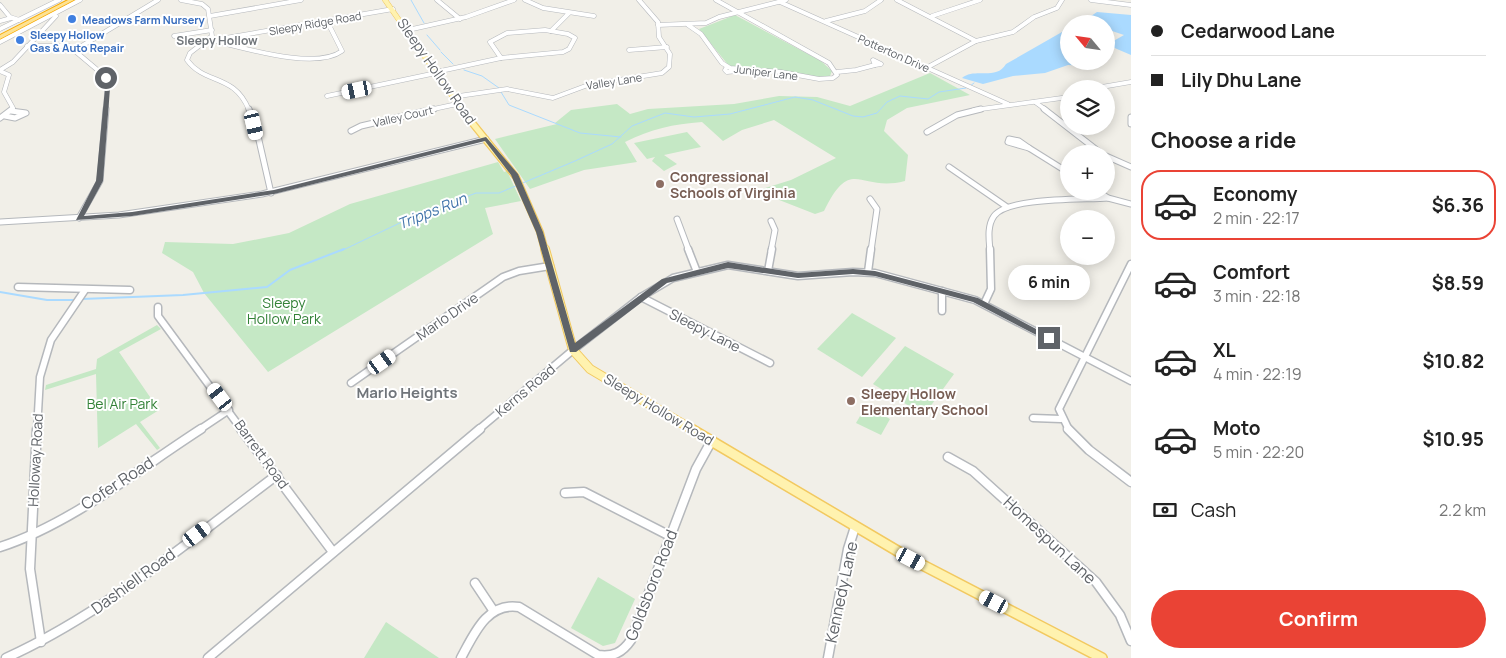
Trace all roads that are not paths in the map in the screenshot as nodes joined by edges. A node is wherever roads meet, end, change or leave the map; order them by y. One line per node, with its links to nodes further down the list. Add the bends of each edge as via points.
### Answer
1 (59, 0): 35 (street)
2 (80, 0): 27 (street)
3 (158, 0): 56 (street)
4 (181, 0): 30 (street, via 205,4)
5 (267, 0): 24 (street)
6 (301, 0): 24 (street)
7 (385, 0): 26 (main road, Sleepy Hollow Road)
8 (444, 0): 20 (street)
9 (514, 0): 34 (street)
10 (525, 0): 29 (street, via 538,7)
11 (639, 0): 42 (street, Valley Lane)
12 (716, 0): 28 (street, Juniper Lane)
13 (786, 0): 21 (street)
14 (881, 0): 37 (street, via 871,9)
15 (897, 0): 32 (street)
16 (980, 0): 32 (street)
17 (1062, 0): 52 (street, via 1057,8 1013,32)
18 (1091, 0): 23 (street)
19 (69, 1): 25 (highway)
20 (438, 1): 34 (street)
21 (780, 2): 28 (street); 37 (street, Potterton Drive)
22 (0, 5): 33 (street)
23 (1131, 5)
24 (260, 8): 30 (street)
25 (53, 9): 27 (street); 38 (highway)
26 (393, 9): 39 (street, Sleepy Ridge Road); 46 (main road, Sleepy Hollow Road)
27 (59, 11): 40 (street); 41 (street)
28 (738, 12): 43 (street, via 708,23); 63 (street, Juniper Lane, via 820,58)
29 (569, 13): 31 (street); 47 (street)
30 (210, 16): 45 (street)
31 (594, 16)
32 (932, 16): 52 (street)
33 (11, 18): 35 (street); 36 (street)
34 (460, 19): 46 (street)
35 (19, 20): 44 (street)
36 (0, 21)
37 (826, 21): 60 (street, Potterton Drive)
38 (28, 22): 40 (street); 48 (highway)
39 (327, 22): 51 (street, Sleepy Ridge Road); 51 (street, via 342,51 326,59 306,59)
40 (38, 23): 41 (street); 53 (street)
41 (48, 24): 54 (street)
42 (658, 24): 43 (street); 55 (street, Valley Lane, via 659,37)
43 (688, 25): 63 (street, Juniper Lane, via 701,34 729,73 740,70 781,72 824,79 834,77)
44 (0, 30)
45 (212, 30): 49 (street); 50 (street)
46 (408, 30): 62 (main road, Sleepy Hollow Road)
47 (551, 31): 58 (street, via 521,30 494,38 490,43); 58 (street, via 574,37 569,49)
48 (0, 35)
49 (174, 36)
50 (208, 41): 51 (street, Sleepy Ridge Road); 85 (street, via 190,53 188,63 234,87 246,100)
51 (217, 41)
52 (976, 41): 60 (street)
53 (0, 42)
54 (27, 46): 56 (street, via 62,45); 61 (street)
55 (666, 47): 57 (street); 67 (street, Valley Lane, via 670,64 665,72 658,74 588,85 553,98 511,89)
56 (75, 50): 91 (street, via 106,77 108,83 100,181)
57 (629, 50)
58 (501, 58): 62 (street)
59 (875, 65): 63 (street, via 856,72)
60 (928, 67): 71 (street, Potterton Drive)
61 (0, 71): 72 (street, via 9,75 3,94 13,108)
62 (436, 72): 66 (street); 67 (main road, Sleepy Hollow Road)
63 (837, 72)
64 (1131, 82): 65 (street)
65 (1115, 85)
66 (327, 96)
67 (452, 97): 70 (main road, Sleepy Hollow Road)
68 (1060, 98): 69 (street)
69 (1035, 102): 71 (street); 79 (street)
70 (457, 104): 76 (street, Valley Court); 78 (main road, Sleepy Hollow Road)
71 (1008, 104): 77 (street, via 947,119)
72 (11, 112): 73 (street); 73 (street, via 26,113 18,118)
73 (3, 117)
74 (1131, 117): 75 (street)
75 (1131, 124)
76 (351, 131)
77 (927, 132)
78 (486, 139): 85 (street); 96 (main road, Sleepy Hollow Road, via 516,177 540,232)
79 (1090, 145)
80 (1029, 148): 82 (street)
81 (1115, 160): 83 (street)
82 (1060, 167)
83 (1131, 167)
84 (949, 168): 90 (street)
85 (271, 193): 91 (street, via 132,214)
86 (870, 198): 99 (street, via 877,209)
87 (1086, 200): 90 (street)
88 (1115, 200): 89 (street)
89 (1131, 204)
90 (1007, 207): 105 (street, via 990,223 991,289)
91 (79, 218): 94 (street)
92 (677, 219): 98 (street)
93 (770, 221): 97 (street, via 775,230)
94 (0, 222)
95 (1131, 264): 109 (street)
96 (550, 266): 108 (main road, Sleepy Hollow Road); 112 (street, Marlo Drive, via 503,277)
97 (768, 271): 98 (street, Kerns Road, via 728,265); 99 (street, Kerns Road, via 798,276)
98 (697, 272): 104 (street, Kerns Road, via 664,281)
99 (868, 272): 102 (street, Kerns Road)
100 (18, 287): 103 (street)
101 (130, 290): 103 (street)
102 (942, 291): 105 (street, Kerns Road); 107 (street)
103 (84, 292): 123 (street, Holloway Road, via 51,340 40,377)
104 (641, 297): 108 (street, Kerns Road); 110 (street, Sleepy Lane)
105 (984, 304): 109 (street, Kerns Road)
106 (158, 307): 113 (street, Barrett Road, via 158,316)
107 (942, 311)
108 (573, 350): 116 (main road, Sleepy Hollow Road, via 597,373); 125 (street, Kerns Road)
109 (1085, 356): 111 (street, Kerns Road); 115 (street, via 1060,406)
110 (770, 363)
111 (1131, 380)
112 (351, 383)
113 (229, 410): 118 (street, Barrett Road); 123 (street, Cofer Road)
114 (1033, 418): 115 (street)
115 (1062, 419): 119 (street, via 1077,439)
116 (712, 440): 121 (main road, Sleepy Hollow Road); 122 (street, Goldsboro Road, via 696,469)
117 (948, 457): 128 (street, Homespun Lane, via 973,470 1096,582 1120,615)
118 (278, 476): 125 (street, Barrett Road); 129 (street, Dashiell Road, via 94,610)
119 (1131, 482)
120 (565, 493): 122 (street, via 584,492)
121 (855, 527): 134 (street, Kennedy Lane); 135 (main road, Sleepy Hollow Road)
122 (670, 536): 130 (street, Goldsboro Road, via 631,640)
123 (31, 537): 124 (street, Cofer Road); 129 (street, Holloway Road, via 30,580)
124 (0, 548)
125 (333, 552): 132 (street, Kerns Road)
126 (475, 584): 127 (street)
127 (493, 610): 130 (street, Goldsboro Road, via 500,606 514,606 598,655); 133 (street)
128 (1131, 641)
129 (41, 642): 131 (street, Dashiell Road)
130 (616, 657)
131 (6, 658)
132 (208, 658)
133 (461, 658)
134 (828, 658)
135 (1102, 658)

